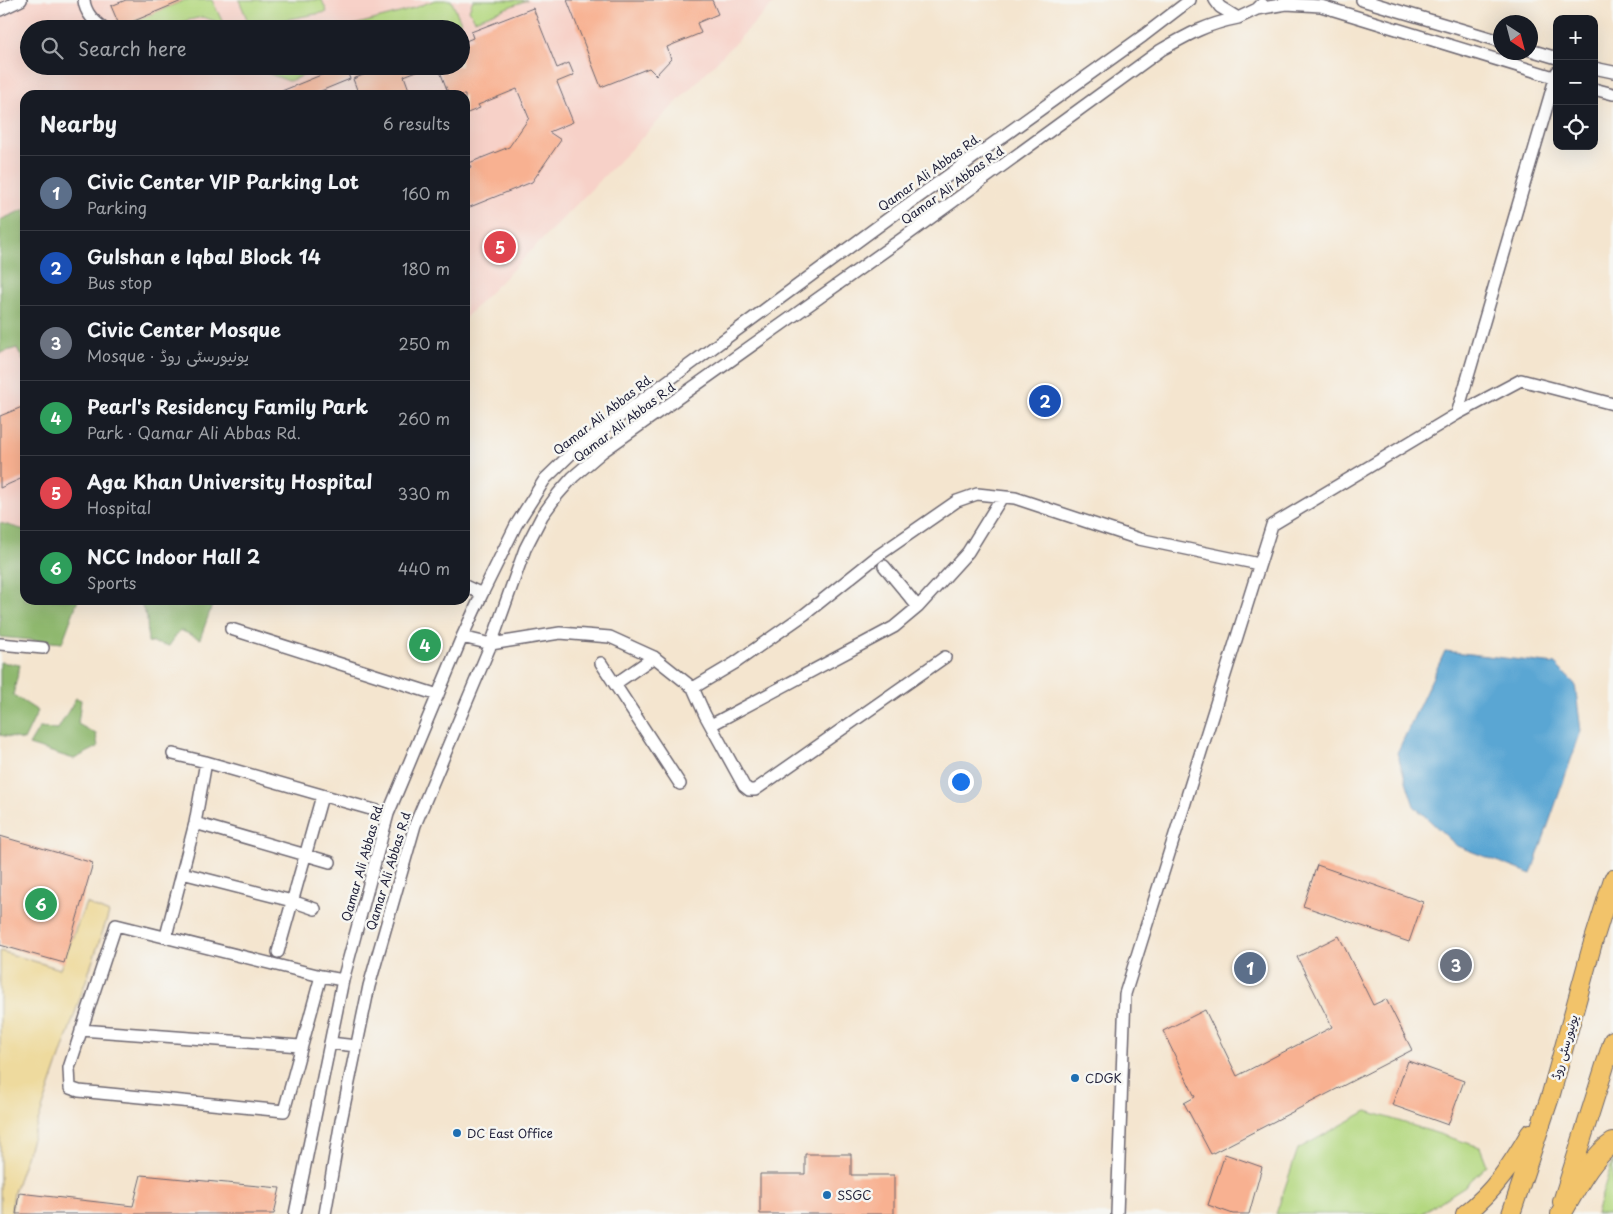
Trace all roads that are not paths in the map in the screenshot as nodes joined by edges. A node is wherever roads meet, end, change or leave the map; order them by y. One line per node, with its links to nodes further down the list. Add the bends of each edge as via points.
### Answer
1 (21, 0): 8 (street)
2 (84, 0): 10 (street, via 84,7)
3 (1190, 0): 26 (street, Qamar Ali Abbas Rd., via 574,451 545,479 516,525)
4 (1215, 0): 9 (street)
5 (1266, 0): 7 (street)
6 (1362, 0): 11 (street)
7 (1257, 9): 9 (street, Qamar Ali Abbas R.d); 16 (street, via 1286,4 1321,6)
8 (0, 10)
9 (1238, 18): 31 (street, Qamar Ali Abbas R.d, via 1194,31 1162,50 602,452 573,477 542,516 525,549)
10 (93, 20)
11 (1493, 39)
12 (1538, 52): 13 (street)
13 (1553, 57)
14 (1598, 69): 15 (street)
15 (1613, 72)
16 (1553, 74)
17 (1553, 85): 21 (street)
18 (1598, 90): 19 (street)
19 (1613, 94)
20 (1613, 404): 21 (street, via 1520,380)
21 (1457, 414): 23 (street, via 1272,525)
22 (1002, 497): 23 (street, via 1015,498 1139,539); 27 (street, via 968,552); 37 (street, via 977,494 957,501 879,555 805,614)
23 (1259, 564): 65 (street, via 1125,994)
24 (884, 566): 27 (street)
25 (470, 588): 26 (street)
26 (482, 594): 29 (street, Qamar Ali Abbas Rd.)
27 (918, 607): 39 (street, via 894,627)
28 (231, 629): 38 (street)
29 (462, 637): 31 (street); 38 (street, Qamar Ali Abbas Rd.)
30 (0, 644): 32 (street)
31 (491, 644): 33 (street, via 560,633 610,637); 60 (street, Qamar Ali Abbas R.d, via 414,825 369,986)
32 (43, 648)
33 (654, 657): 36 (street); 37 (street)
34 (945, 657): 39 (street, via 754,790 744,786)
35 (601, 663): 36 (street)
36 (615, 684): 42 (street)
37 (693, 688): 39 (street)
38 (438, 695): 44 (street, Qamar Ali Abbas Rd.)
39 (711, 725)
40 (173, 754): 41 (street)
41 (206, 762): 43 (street); 45 (street)
42 (680, 784)
43 (322, 796): 44 (street); 46 (street)
44 (388, 814): 55 (street, Qamar Ali Abbas Rd.)
45 (195, 823): 46 (street); 48 (street)
46 (305, 856): 47 (street); 50 (street)
47 (330, 862)
48 (182, 873): 50 (street); 52 (street)
49 (1613, 879): 61 (main road, یونیورسٹی روڈ)
50 (292, 901): 51 (street); 53 (street)
51 (315, 909)
52 (166, 936): 54 (street); 56 (street, via 116,925)
53 (278, 952)
54 (320, 976): 55 (street); 59 (street)
55 (343, 980): 58 (street, Qamar Ali Abbas Rd.)
56 (81, 1030): 59 (street); 59 (street, via 69,1068 70,1088 284,1112)
57 (1613, 1040): 68 (main road)
58 (330, 1043): 60 (street); 63 (street, Qamar Ali Abbas Rd.)
59 (300, 1046)
60 (356, 1046): 64 (street, Qamar Ali Abbas R.d)
61 (1551, 1094): 66 (main road, via 1518,1154 1497,1184); 67 (main road, یونیورسٹی روڈ)
62 (1613, 1143): 68 (highway, via 1589,1168)
63 (295, 1214)
64 (325, 1214)
65 (1117, 1214)
66 (1465, 1214)
67 (1511, 1214)
68 (1560, 1214)

